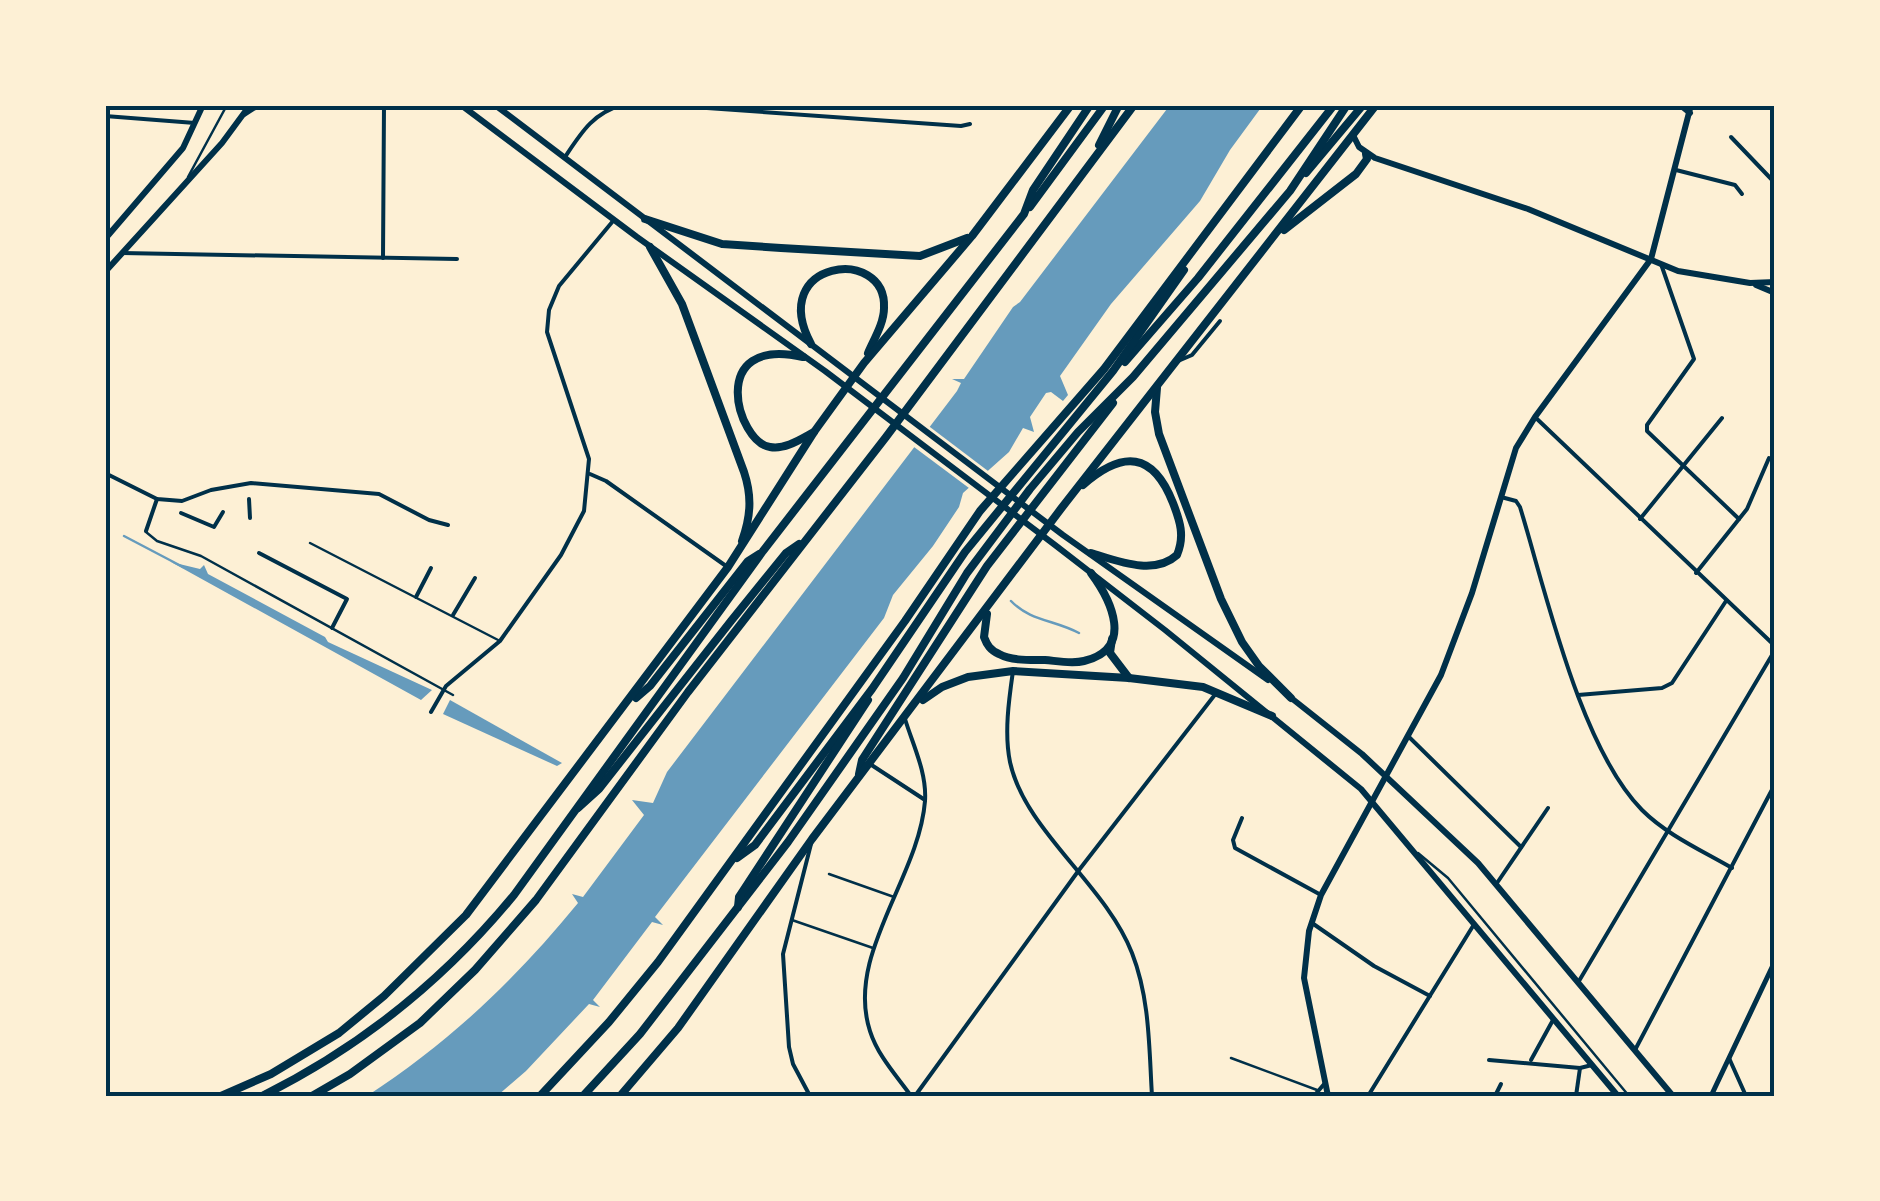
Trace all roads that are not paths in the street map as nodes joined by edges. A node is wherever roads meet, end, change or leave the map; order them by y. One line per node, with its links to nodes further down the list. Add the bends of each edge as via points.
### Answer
1 (202, 105): 24 (main road)
2 (228, 105): 33 (lane)
3 (250, 105): 22 (main road)
4 (258, 105): 22 (main road)
5 (384, 105): 45 (street)
6 (461, 105): 38 (main road)
7 (495, 105): 29 (main road)
8 (622, 105): 29 (street, via 587,125)
9 (664, 105): 25 (street)
10 (1071, 105): 40 (highway)
11 (1090, 105): 36 (highway)
12 (1105, 105): 36 (highway)
13 (1120, 105): 30 (highway)
14 (1134, 105): 30 (highway)
15 (1302, 105): 44 (highway)
16 (1334, 105): 59 (highway, via 1198,278)
17 (1347, 105): 34 (highway)
18 (1363, 105): 34 (highway)
19 (1376, 105): 26 (highway)
20 (1680, 105): 21 (main road)
21 (1690, 109): 31 (main road)
22 (243, 114): 33 (main road)
23 (105, 116): 24 (street)
24 (197, 124): 41 (main road)
25 (970, 124)
26 (1353, 135): 28 (main road); 39 (highway)
27 (1732, 136): 32 (street)
28 (1366, 154): 39 (highway, via 1356,174); 47 (main road, via 1528,208)
29 (564, 157): 37 (main road)
30 (1094, 157): 80 (highway)
31 (1676, 170): 35 (street, via 1735,185); 47 (main road)
32 (1775, 183)
33 (186, 184): 43 (main road)
34 (1290, 191): 60 (highway)
35 (1742, 194)
36 (1024, 214): 83 (highway)
37 (646, 218): 40 (highway, via 722,244 920,256); 54 (main road)
38 (614, 220): 42 (main road); 68 (street, via 559,286 546,332)
39 (1277, 235): 58 (highway)
40 (972, 236): 57 (highway)
41 (105, 238)
42 (650, 247): 56 (main road); 82 (highway, via 682,304 750,491)
43 (122, 253): 45 (street); 49 (main road)
44 (1194, 253): 59 (highway); 126 (highway, via 980,511)
45 (383, 258): 46 (street)
46 (457, 259)
47 (1651, 260): 48 (main road); 62 (main road)
48 (1660, 264): 50 (main road); 66 (street, via 1694,358 1646,428)
49 (105, 272)
50 (1750, 282): 51 (main road); 52 (main road)
51 (1775, 282)
52 (1775, 293): 55 (street)
53 (1220, 321): 58 (street, via 1192,355)
54 (812, 344): 57 (highway, via 800,313 808,285 828,270 859,271 876,281 884,307); 85 (main road)
55 (1775, 356)
56 (803, 357): 64 (highway, via 763,354 744,370 737,392 760,444 790,444); 88 (main road)
57 (864, 363): 64 (highway)
58 (1174, 363): 61 (highway)
59 (1113, 371): 102 (highway, via 991,517)
60 (1134, 377): 115 (highway, via 987,566 862,760); 133 (highway, via 1053,460 1003,524 903,678)
61 (1162, 378): 72 (highway); 106 (highway, via 1155,399 1159,434 1221,599 1242,642)
62 (1535, 417): 69 (main road, via 1516,448); 77 (street)
63 (1722, 418): 66 (street)
64 (814, 432): 82 (highway)
65 (1769, 458): 76 (street)
66 (1683, 466): 76 (street); 77 (street)
67 (105, 473): 71 (street)
68 (590, 474): 86 (street); 97 (street, via 576,530)
69 (1501, 497): 104 (street, via 1520,507); 112 (main road, via 1452,648)
70 (248, 499): 75 (street)
71 (157, 500): 78 (street, via 182,501 252,483 379,494); 79 (street)
72 (1060, 510): 85 (highway, via 1092,477 1118,463 1137,462 1159,474 1180,523 1178,556 1144,566); 93 (highway)
73 (223, 512): 74 (street, via 214,527)
74 (181, 513)
75 (250, 518)
76 (1739, 518): 89 (street)
77 (1640, 520): 89 (street)
78 (448, 525)
79 (146, 531): 95 (lane)
80 (810, 535): 119 (highway, via 786,554); 154 (highway, via 536,900 475,970 420,1023)
81 (310, 543): 91 (lane)
82 (739, 551): 86 (highway)
83 (763, 551): 108 (highway); 119 (highway)
84 (259, 553): 95 (street, via 347,599)
85 (1091, 553): 106 (main road)
86 (728, 567): 108 (highway)
87 (431, 568): 91 (street)
88 (1091, 573): 96 (highway, via 1115,614); 110 (main road)
89 (1696, 573): 92 (street)
90 (475, 578): 94 (street)
91 (416, 597): 94 (lane)
92 (1726, 601): 98 (street); 104 (street, via 1672,683)
93 (991, 605): 96 (highway, via 984,637 1005,657 1082,662); 107 (highway)
94 (453, 615): 97 (lane)
95 (332, 628): 101 (lane)
96 (1112, 639): 100 (highway, via 1110,653)
97 (500, 641): 101 (street)
98 (1775, 648): 122 (street)
99 (1013, 670): 100 (highway); 107 (highway, via 955,681); 128 (street, via 1010,763 1028,803)
100 (1129, 678): 103 (highway)
101 (444, 689): 105 (lane); 109 (street)
102 (872, 689): 126 (highway, via 755,844); 133 (highway, via 738,897)
103 (1216, 692): 110 (highway); 128 (street)
104 (1578, 694): 122 (street, via 1628,794)
105 (453, 695)
106 (1291, 698): 114 (main road)
107 (916, 705): 111 (highway)
108 (625, 708): 152 (highway, via 466,915 384,996 303,1055)
109 (431, 712)
110 (1272, 716): 118 (main road)
111 (906, 718): 113 (highway); 117 (street)
112 (1408, 736): 114 (main road); 124 (street)
113 (869, 764): 115 (highway); 117 (street)
114 (1386, 776): 118 (main road); 130 (main road)
115 (858, 778): 123 (highway)
116 (1775, 784): 127 (street)
117 (925, 800): 132 (street, via 920,838)
118 (1372, 802): 125 (main road); 131 (main road)
119 (578, 808): 153 (highway, via 514,895 436,980 365,1036)
120 (1548, 808): 124 (street)
121 (1242, 818): 131 (street, via 1235,848)
122 (1668, 831): 127 (street); 139 (street)
123 (812, 839): 134 (street); 157 (highway, via 678,1028)
124 (1521, 848): 130 (street)
125 (1412, 849): 136 (main road); 167 (lane, via 1448,878)
126 (729, 864): 155 (highway, via 610,1022)
127 (1732, 868): 142 (street)
128 (1079, 870): 159 (street); 160 (street, via 1122,930 1136,964 1146,1000)
129 (830, 874): 132 (lane)
130 (1496, 886): 139 (main road)
131 (1321, 896): 135 (main road)
132 (896, 898): 137 (street)
133 (738, 907): 156 (highway)
134 (792, 920): 137 (lane); 158 (street, via 783,954 789,1048)
135 (1312, 922): 140 (street); 149 (main road, via 1304,978)
136 (1473, 926): 140 (street); 141 (main road)
137 (874, 948): 159 (street, via 864,988 870,1030 877,1050)
138 (1775, 961): 144 (street)
139 (1578, 982): 142 (main road)
140 (1430, 996): 163 (street)
141 (1553, 1020): 146 (street); 147 (main road)
142 (1634, 1050): 168 (main road)
143 (1232, 1058): 151 (lane)
144 (1728, 1058): 169 (street); 170 (street)
145 (1489, 1060): 146 (street)
146 (1532, 1062): 148 (street)
147 (1592, 1066): 148 (street); 166 (main road)
148 (1580, 1068): 165 (street)
149 (1325, 1083): 151 (street); 162 (main road)
150 (1501, 1084): 164 (street)
151 (1318, 1090): 161 (street)
152 (221, 1096)
153 (264, 1096)
154 (312, 1096)
155 (540, 1096)
156 (583, 1096)
157 (620, 1096)
158 (810, 1096)
159 (913, 1096)
160 (1152, 1096)
161 (1314, 1096)
162 (1328, 1096)
163 (1368, 1096)
164 (1495, 1096)
165 (1576, 1096)
166 (1618, 1096)
167 (1630, 1096)
168 (1673, 1096)
169 (1711, 1096)
170 (1746, 1096)

